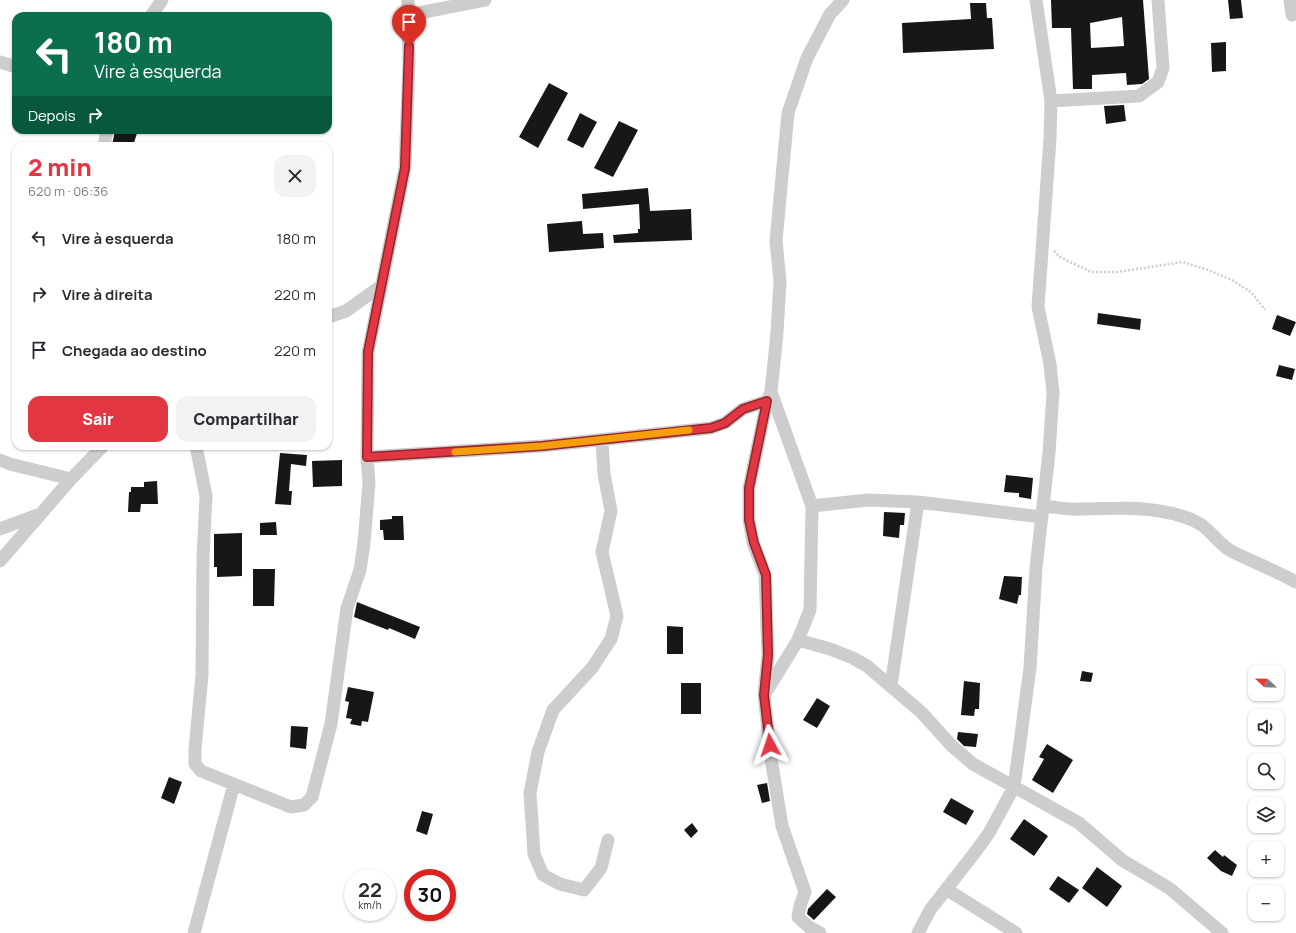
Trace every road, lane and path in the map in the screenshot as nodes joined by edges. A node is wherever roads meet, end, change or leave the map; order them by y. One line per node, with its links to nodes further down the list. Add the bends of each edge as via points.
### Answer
1 (162, 0): 8 (street)
2 (408, 0): 9 (street)
3 (485, 0): 9 (street)
4 (843, 0): 18 (street, via 830,14 806,58 788,113 776,241 780,282)
5 (1036, 0): 13 (street)
6 (1158, 0): 13 (street, via 1163,68 1158,82 1139,96)
7 (1290, 0): 10 (street)
8 (154, 12)
9 (408, 14): 15 (street, via 405,168)
10 (1292, 15)
11 (0, 62): 12 (street)
12 (12, 66)
13 (1051, 102): 14 (street)
14 (1042, 239): 16 (path, via 1060,257 1091,272 1117,272 1183,262 1232,280 1251,292); 27 (street, via 1038,307 1050,364 1053,393)
15 (380, 286): 17 (street, via 346,311); 22 (street, via 368,352)
16 (1265, 310)
17 (332, 316)
18 (769, 396): 19 (street, via 743,409 725,423 711,428); 26 (street); 34 (street, via 749,488 749,520 754,543 766,575 768,655)
19 (602, 441): 22 (street); 37 (street, via 604,474 611,511 602,552 617,616 611,639 592,668 553,710 538,752 530,793 534,854 543,875 560,884 584,890 601,868)
20 (99, 450): 24 (street)
21 (197, 450): 35 (street, via 206,496 202,675 195,764 201,771)
22 (367, 457): 35 (street, via 369,483 361,563 347,608 331,724 312,797 304,805 291,807)
23 (0, 460): 24 (street)
24 (71, 479): 28 (street)
25 (918, 502): 26 (street, via 868,500); 27 (street); 33 (street)
26 (812, 506): 32 (street, via 810,610)
27 (1042, 512): 31 (street, via 1100,508 1160,511 1192,520 1234,553 1276,570); 36 (street, via 1030,668)
28 (41, 513): 29 (street); 30 (street)
29 (0, 529)
30 (0, 561)
31 (1296, 582)
32 (798, 640): 33 (street, via 853,658); 34 (street)
33 (891, 686): 36 (street, via 973,764)
34 (764, 695): 40 (street, via 782,826 805,892 798,917)
35 (234, 784): 39 (street)
36 (1014, 786): 38 (street, via 989,833); 43 (street, via 1079,823 1122,860 1169,888)
37 (608, 840)
38 (946, 889): 41 (street, via 930,910); 42 (street)
39 (194, 933)
40 (820, 933)
41 (918, 933)
42 (1016, 933)
43 (1222, 933)

